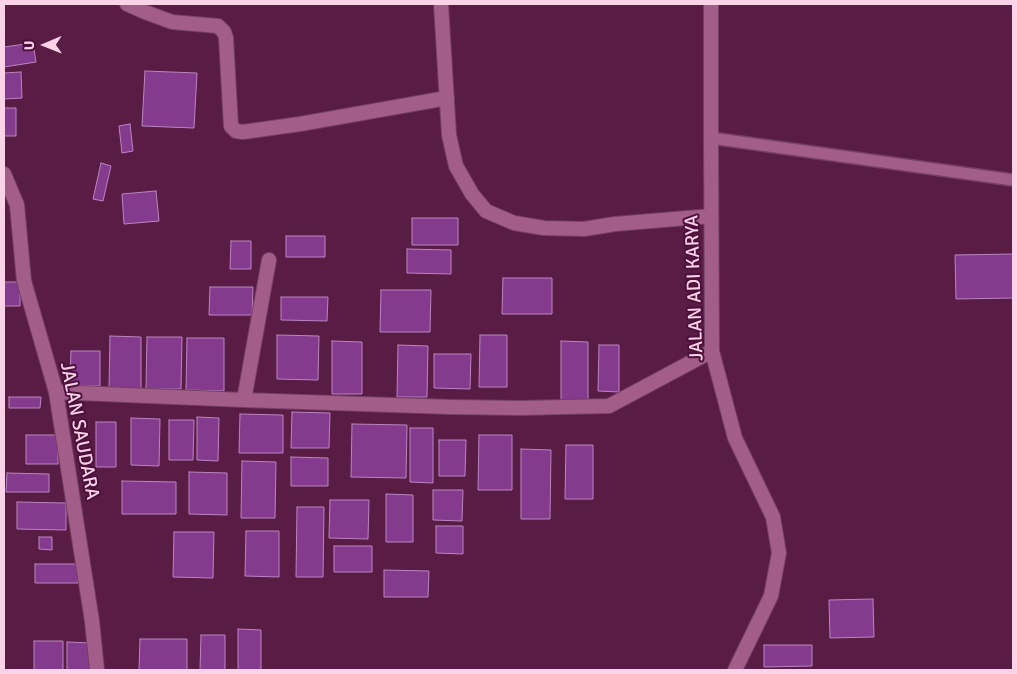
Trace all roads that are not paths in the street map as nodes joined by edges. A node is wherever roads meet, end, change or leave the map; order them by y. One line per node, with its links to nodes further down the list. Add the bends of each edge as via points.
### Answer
1 (128, 4): 4 (street, via 172,22 218,26 224,32 231,126 236,131 300,124)
2 (441, 4): 4 (street)
3 (711, 4): 5 (street, JALAN ADI KARYA)
4 (447, 98): 8 (street, via 449,135 456,166 486,211 514,223 584,229)
5 (710, 138): 7 (lane); 8 (street, JALAN ADI KARYA)
6 (4, 174): 11 (street, JALAN SAUDARA, via 17,205 24,281)
7 (1013, 180)
8 (711, 216): 10 (street, JALAN ADI KARYA)
9 (269, 260): 12 (street)
10 (712, 351): 12 (street, via 609,406 451,407); 14 (street, JALAN ADI KARYA, via 735,438 773,517 779,553 771,596)
11 (56, 392): 12 (street); 13 (street, JALAN SAUDARA)
12 (244, 400)
13 (97, 670)
14 (735, 670)

